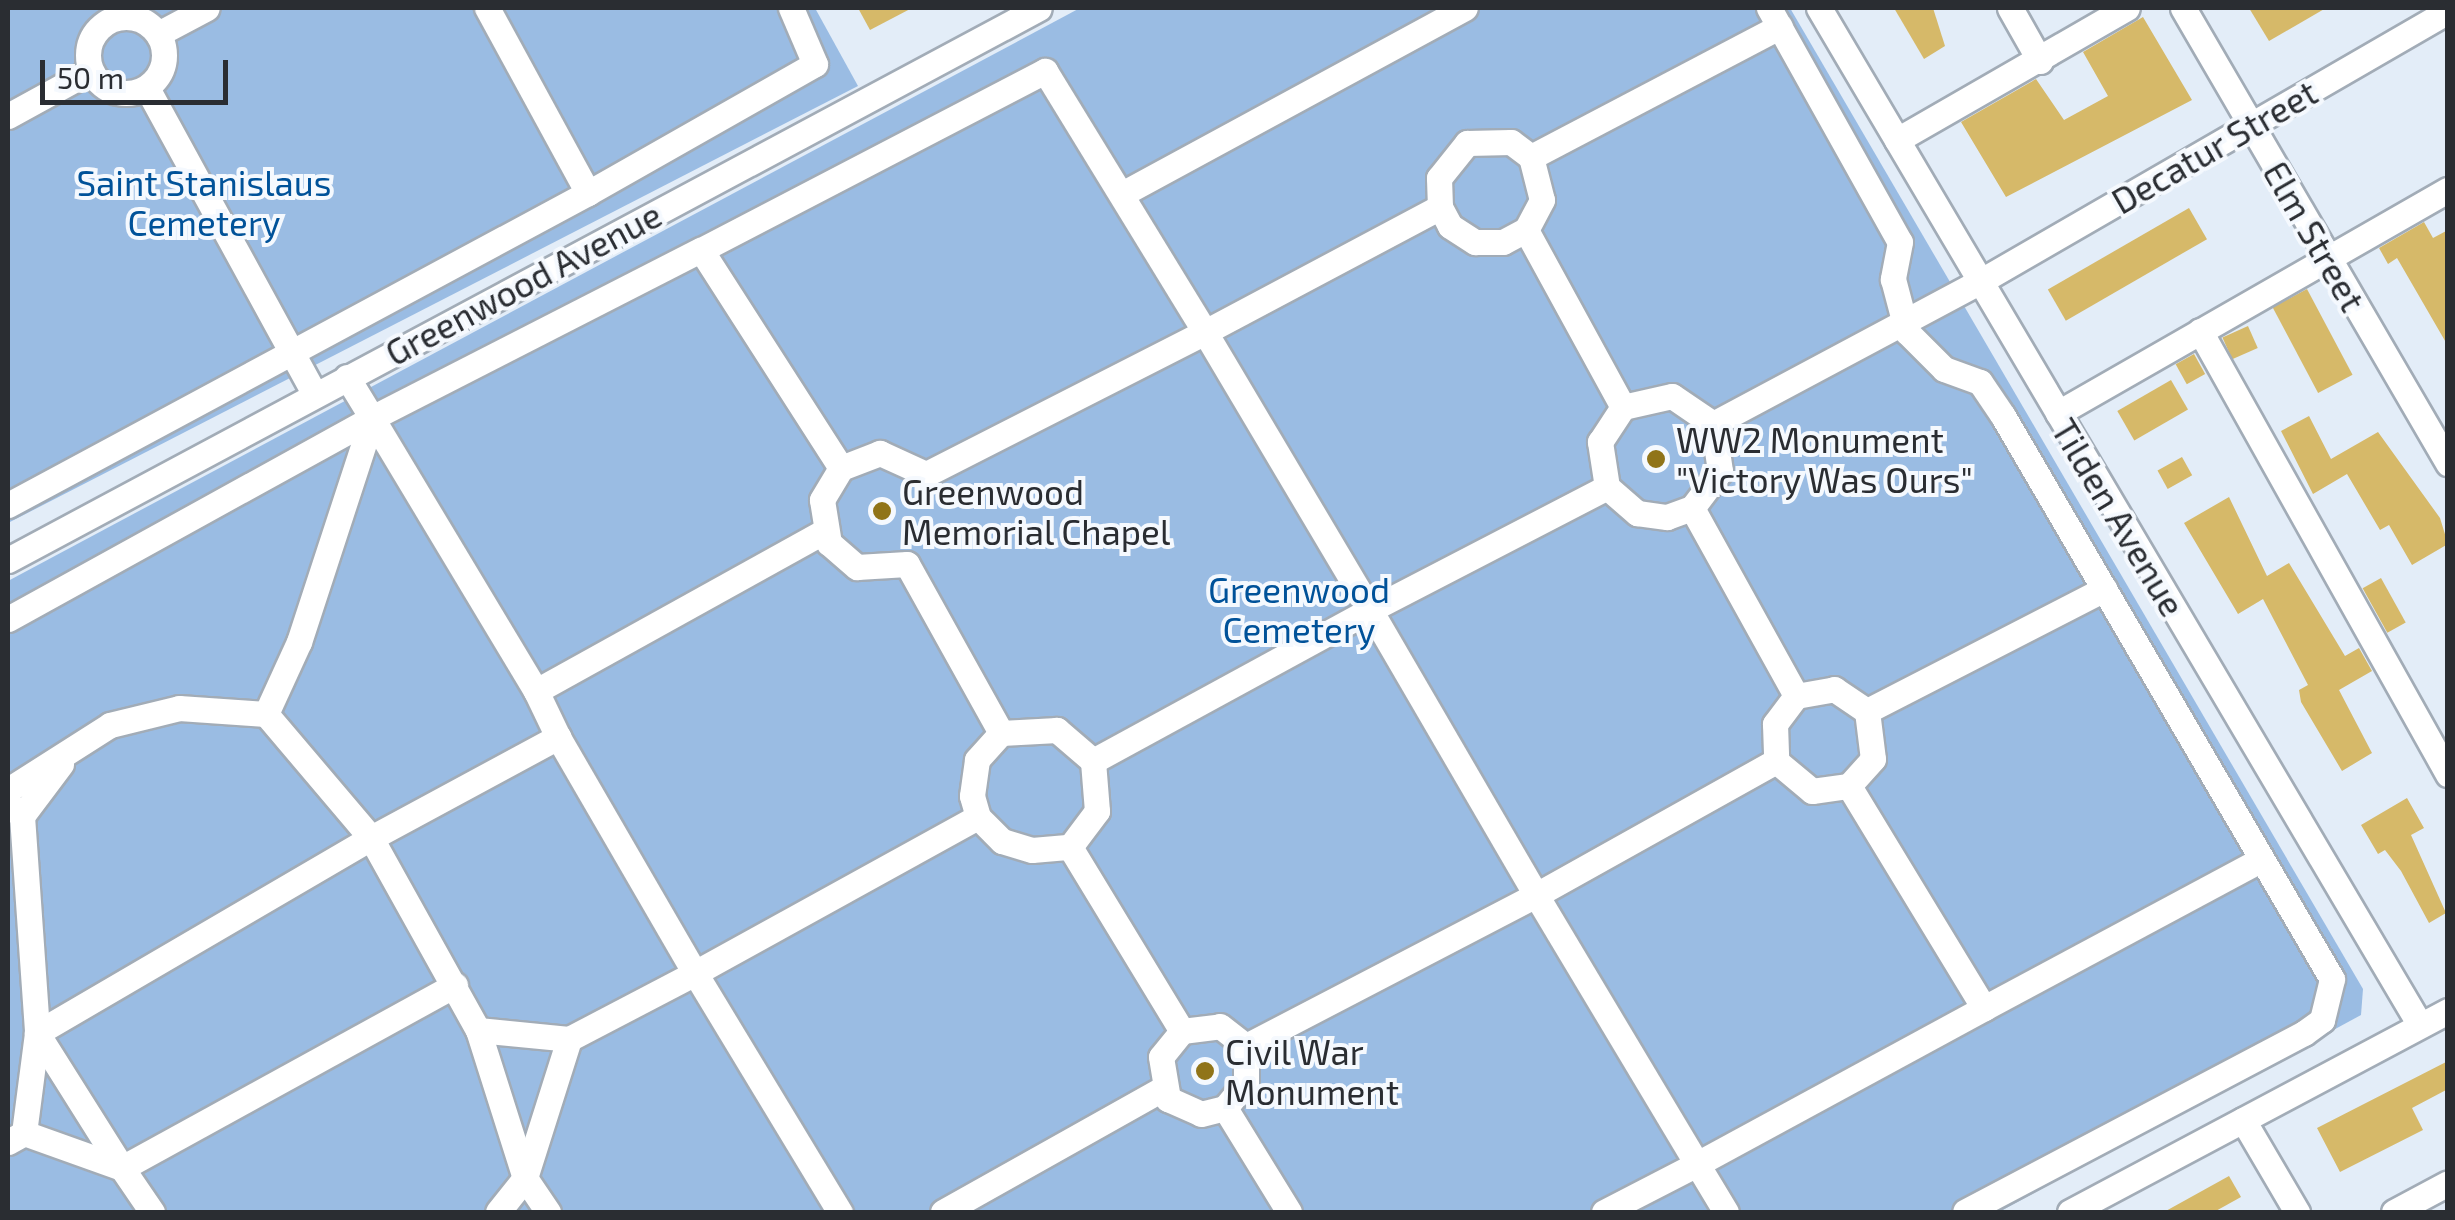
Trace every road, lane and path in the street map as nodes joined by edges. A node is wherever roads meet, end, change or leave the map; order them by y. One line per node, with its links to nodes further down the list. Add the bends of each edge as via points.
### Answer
1 (206, 8): 14 (street)
2 (487, 8): 23 (street)
3 (792, 8): 23 (street, via 815,64)
4 (1039, 8): 11 (street, Greenwood Avenue)
5 (1465, 8): 24 (street)
6 (1819, 8): 20 (street, Tilden Avenue)
7 (2010, 8): 15 (street)
8 (2127, 8): 15 (street)
9 (2183, 8): 19 (street, Elm Street)
10 (2448, 11): 19 (street, Decatur Street)
11 (1004, 15): 34 (street, Greenwood Avenue)
12 (99, 16): 14 (street, via 129,16); 16 (street, via 88,48)
13 (1774, 17): 21 (street); 30 (street, via 1900,242 1893,279)
14 (158, 34): 17 (street, via 164,57)
15 (2040, 61): 20 (street)
16 (90, 71): 17 (street, via 108,90); 18 (street)
17 (146, 88): 33 (street)
18 (8, 116)
19 (2250, 125): 28 (street, Elm Street); 29 (street, Decatur Street)
20 (1897, 140): 29 (street, Tilden Avenue)
21 (1531, 157): 25 (street, via 1511,142 1467,144 1439,178); 26 (street, via 1542,200)
22 (2448, 190): 28 (street)
23 (588, 192): 33 (street)
24 (1122, 194): 27 (street, via 1044,70); 32 (street)
25 (1440, 207): 26 (street, via 1475,242 1503,242); 32 (street)
26 (1526, 230): 36 (street)
27 (700, 250): 38 (street); 41 (street)
28 (2327, 257): 31 (street); 40 (street, Elm Street)
29 (1981, 282): 30 (street, Decatur Street); 37 (street, Tilden Avenue)
30 (1904, 322): 39 (street, Decatur Street); 47 (street, via 1944,369 1980,382)
31 (2200, 330): 37 (street); 59 (street)
32 (1205, 332): 41 (street, via 926,474 880,454); 48 (street)
33 (292, 354): 35 (street); 43 (street)
34 (348, 378): 35 (street, Greenwood Avenue); 38 (street)
35 (315, 395): 46 (street, Greenwood Avenue)
36 (1623, 408): 39 (street, via 1672,396); 42 (street, via 1600,442)
37 (2058, 413): 72 (street, Tilden Avenue)
38 (372, 418): 49 (street); 50 (street); 53 (street, via 298,642)
39 (1713, 424): 44 (street, via 1720,471)
40 (2448, 464)
41 (840, 468): 45 (street, via 822,500)
42 (1607, 487): 44 (street, via 1637,512 1667,517); 48 (street)
43 (8, 505)
44 (1692, 508): 51 (street)
45 (824, 532): 50 (street); 54 (street, via 857,567 907,564)
46 (8, 560)
47 (2104, 589): 52 (street); 66 (street)
48 (1370, 610): 57 (street); 67 (street)
49 (8, 618)
50 (536, 691): 55 (street)
51 (1796, 696): 52 (street, via 1834,689); 58 (street, via 1774,724)
52 (1867, 711): 60 (street, via 1873,759)
53 (266, 714): 56 (street, via 178,708 110,726); 64 (street)
54 (1001, 733): 57 (street, via 1056,730); 63 (street, via 977,760 972,796)
55 (558, 736): 64 (street); 68 (street)
56 (68, 754): 61 (street); 62 (street)
57 (1093, 761): 65 (street, via 1097,811)
58 (1776, 761): 60 (street, via 1812,791); 67 (street)
59 (2448, 774)
60 (1849, 786): 70 (street)
61 (8, 790)
62 (15, 809): 75 (street)
63 (978, 817): 65 (street, via 1002,842 1032,850); 68 (street)
64 (371, 838): 69 (street); 75 (street)
65 (1070, 847): 74 (street)
66 (2260, 860): 70 (street); 94 (street, via 2332,979 2322,1020)
67 (1536, 895): 77 (street); 82 (street)
68 (695, 973): 76 (street); 89 (street)
69 (455, 985): 73 (street); 83 (street)
70 (1984, 1008): 82 (street)
71 (2448, 1010): 72 (street)
72 (2420, 1026): 80 (street)
73 (478, 1030): 76 (street); 84 (street)
74 (1182, 1031): 77 (street, via 1220,1026); 78 (street, via 1160,1057)
75 (37, 1033): 81 (street); 83 (street)
76 (569, 1039): 84 (street)
77 (1246, 1046): 79 (street, via 1246,1082)
78 (1162, 1089): 79 (street, via 1188,1112); 90 (street)
79 (1225, 1108): 91 (street)
80 (2244, 1120): 95 (street); 96 (street)
81 (16, 1137): 83 (street)
82 (1698, 1164): 92 (street); 93 (street)
83 (122, 1168): 86 (street)
84 (525, 1178): 87 (street); 88 (street)
85 (2448, 1183): 97 (street)
86 (152, 1212)
87 (498, 1212)
88 (548, 1212)
89 (840, 1212)
90 (942, 1212)
91 (1289, 1212)
92 (1604, 1212)
93 (1726, 1212)
94 (1965, 1212)
95 (2070, 1212)
96 (2297, 1212)
97 (2394, 1212)

